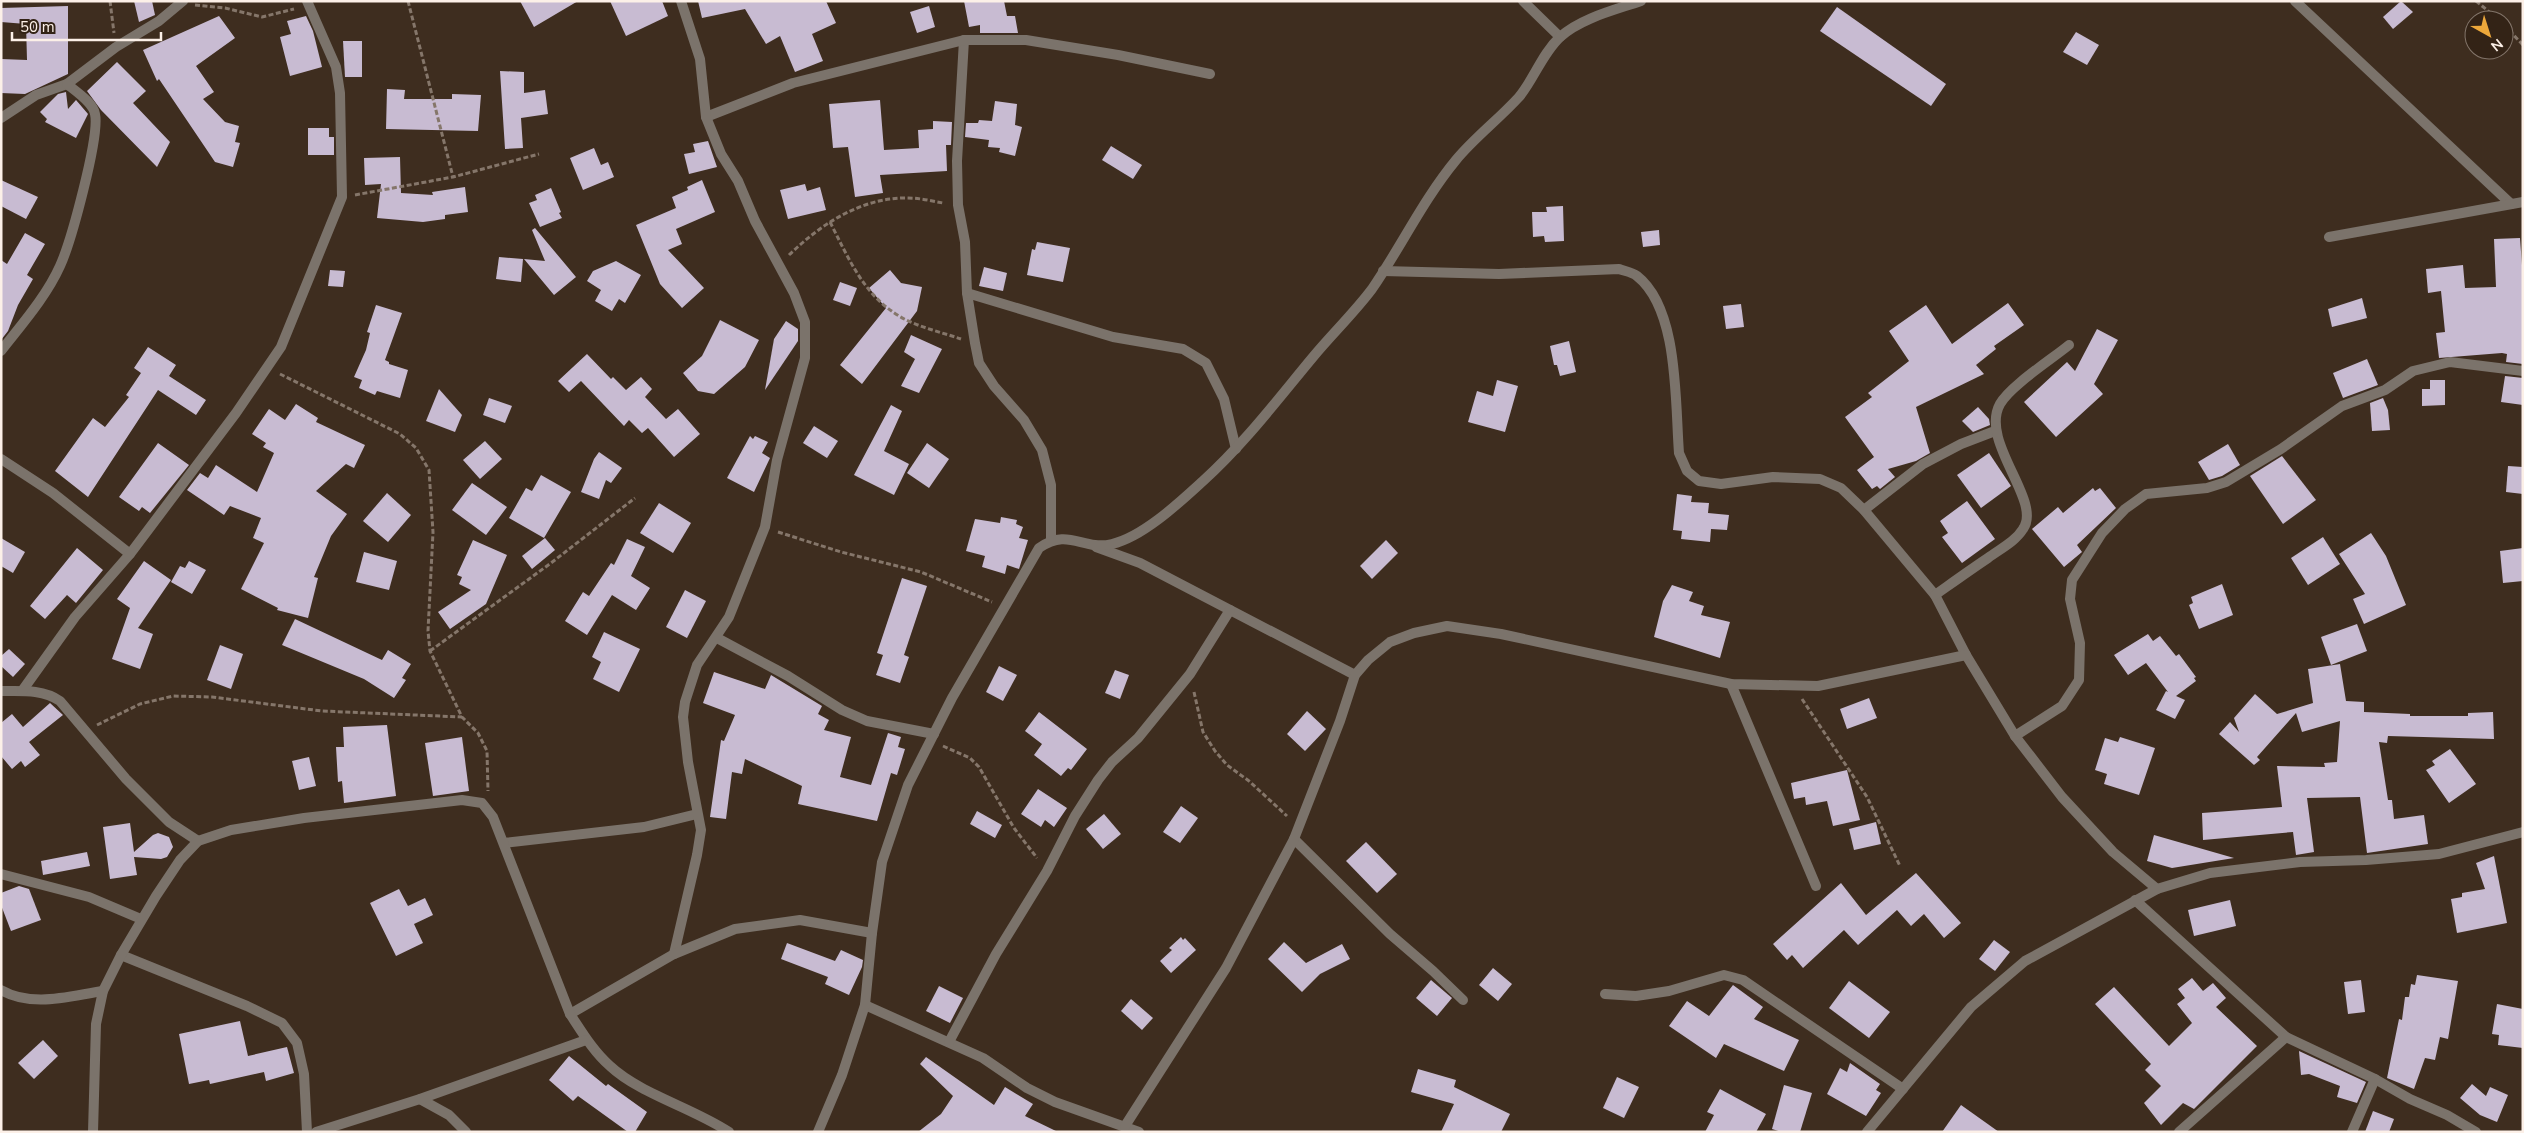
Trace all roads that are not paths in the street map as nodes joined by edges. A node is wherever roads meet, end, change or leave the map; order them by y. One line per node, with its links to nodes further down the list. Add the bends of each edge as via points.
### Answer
1 (681, 1): 11 (street, via 700,58)
2 (1523, 1): 7 (street)
3 (1641, 1): 7 (street, via 1602,14)
4 (2295, 1): 14 (street)
5 (181, 3): 10 (street, via 159,21 116,46)
6 (308, 5): 27 (street, via 336,67 340,93 342,197 281,347)
7 (1560, 37): 16 (street, via 1521,94 1456,160)
8 (964, 40): 9 (street, via 1026,40); 11 (street, via 792,83); 17 (street, via 957,161)
9 (1210, 74)
10 (67, 84): 12 (street, via 36,95); 19 (street, via 92,106 96,114 87,177 60,266 32,312)
11 (706, 117): 30 (street, via 794,293 804,322 805,358 777,460 765,527 729,617)
12 (1, 118)
13 (2523, 202): 14 (street)
14 (2511, 204): 15 (street)
15 (2329, 237)
16 (1383, 271): 22 (street, via 1371,290); 24 (street, via 1499,274 1619,269 1636,275 1659,304 1667,325 1678,453 1687,471 1699,481 1721,484 1773,476 1820,478 1841,488)
17 (967, 293): 22 (street, via 1113,336 1182,348 1206,363 1224,398); 25 (street, via 979,363 1024,420 1042,450 1051,485)
18 (2069, 345): 21 (street, via 2001,403 1996,414)
19 (1, 351)
20 (2523, 371): 36 (street, via 2450,362 2413,371 2385,390 2342,406 2281,449 2226,482 2207,488 2146,494 2102,533 2072,580 2070,599 2080,643 2079,680 2062,706)
21 (1995, 431): 24 (street, via 1960,444 1923,464); 28 (street, via 2022,494 2028,520 2010,542)
22 (1236, 449): 26 (street, via 1164,514 1135,534 1113,544)
23 (1, 459): 27 (street, via 53,493)
24 (1864, 510): 28 (street)
25 (1051, 540): 26 (street, via 1062,538); 37 (street, via 1039,548)
26 (1092, 545): 29 (street, via 1140,563)
27 (130, 554): 35 (street, via 75,617)
28 (1935, 595): 31 (street)
29 (1230, 610): 32 (street); 59 (street, via 1190,674 1138,738 1098,780 996,954)
30 (717, 638): 37 (street, via 788,676 842,710 867,721); 38 (street, via 697,665 683,717)
31 (1966, 655): 33 (street, via 1818,686); 36 (street)
32 (1355, 675): 33 (street, via 1390,642 1446,626 1501,634); 40 (street)
33 (1731, 684): 44 (street)
34 (1, 691): 35 (street)
35 (22, 691): 41 (street, via 51,694 60,701 126,779 168,822)
36 (2015, 736): 45 (street, via 2062,797 2113,852)
37 (932, 738): 48 (street, via 908,785 882,862)
38 (697, 814): 42 (street, via 644,827); 49 (street, via 701,830 697,855)
39 (2523, 832): 45 (street, via 2439,854 2300,862 2210,873)
40 (1294, 839): 54 (street, via 1390,934); 63 (street, via 1226,968)
41 (198, 841): 42 (street, via 231,830 304,818 462,800 482,803 493,817); 47 (street, via 180,860)
42 (504, 843): 56 (street)
43 (1, 874): 47 (street, via 89,897)
44 (1816, 886)
45 (2157, 889): 46 (street)
46 (2135, 900): 57 (street); 61 (street, via 2025,961 1971,1007)
47 (141, 919): 50 (street)
48 (872, 933): 49 (street, via 800,920 735,929); 55 (street)
49 (674, 954): 56 (street)
50 (121, 955): 52 (street); 65 (street, via 282,1023 298,1043 304,1074)
51 (1, 990): 52 (street, via 15,997 40,1000)
52 (103, 991): 64 (street, via 96,1024)
53 (1605, 994): 61 (street, via 1652,994 1724,975 1743,980)
54 (1463, 1000)
55 (865, 1005): 59 (street); 69 (street)
56 (570, 1014): 58 (street)
57 (2286, 1037): 60 (street); 72 (street)
58 (586, 1040): 62 (street); 68 (street, via 610,1067 630,1080 712,1120)
59 (950, 1042): 63 (street, via 1056,1102)
60 (2375, 1079): 73 (street); 74 (street)
61 (1903, 1089): 71 (street)
62 (420, 1099): 66 (street); 67 (street, via 449,1115)
63 (1124, 1126): 70 (street)
64 (94, 1132)
65 (307, 1132)
66 (316, 1132)
67 (466, 1132)
68 (729, 1132)
69 (818, 1132)
70 (1139, 1132)
71 (1867, 1132)
72 (2179, 1132)
73 (2352, 1132)
74 (2476, 1132)

